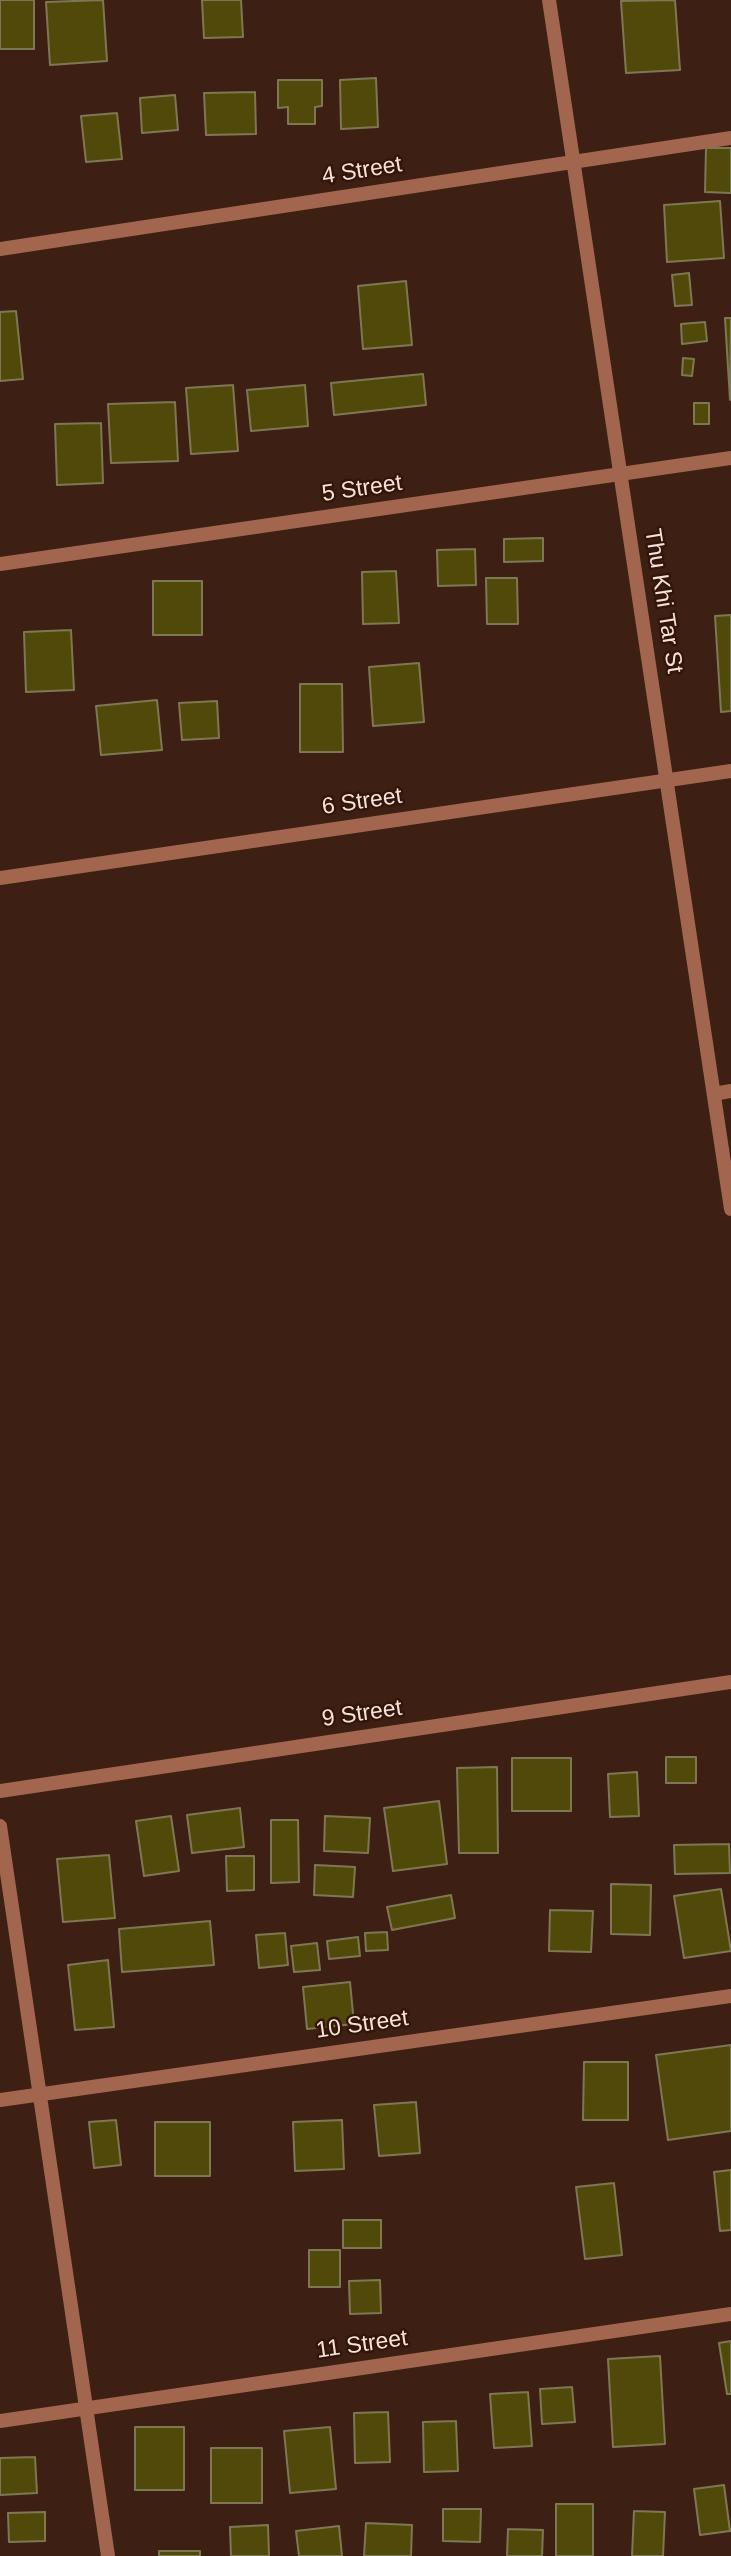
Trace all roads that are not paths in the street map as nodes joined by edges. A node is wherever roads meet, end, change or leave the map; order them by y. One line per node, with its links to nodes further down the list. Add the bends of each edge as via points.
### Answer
1 (549, 0): 3 (street, Thu Khi Tar St)
2 (731, 138): 3 (street, 4 Street)
3 (573, 162): 4 (street, 4 Street); 6 (street, Thu Khi Tar St)
4 (0, 249)
5 (731, 458): 6 (street, 5 Street)
6 (620, 474): 7 (street, 5 Street); 9 (street, Thu Khi Tar St)
7 (0, 564)
8 (731, 771): 9 (street, 6 Street)
9 (667, 780): 10 (street, 6 Street); 12 (street, Thu Khi Tar St)
10 (0, 878)
11 (731, 1091): 12 (street)
12 (713, 1094): 13 (street, Thu Khi Tar St)
13 (731, 1209)
14 (731, 1682): 15 (street, 9 Street)
15 (0, 1791)
16 (0, 1826): 18 (street)
17 (731, 1996): 18 (street, 10 Street)
18 (39, 2094): 19 (street, 10 Street); 21 (street)
19 (0, 2100)
20 (731, 2314): 21 (street, 11 Street)
21 (86, 2408): 22 (street, 11 Street); 23 (street)
22 (0, 2421)
23 (108, 2556)

